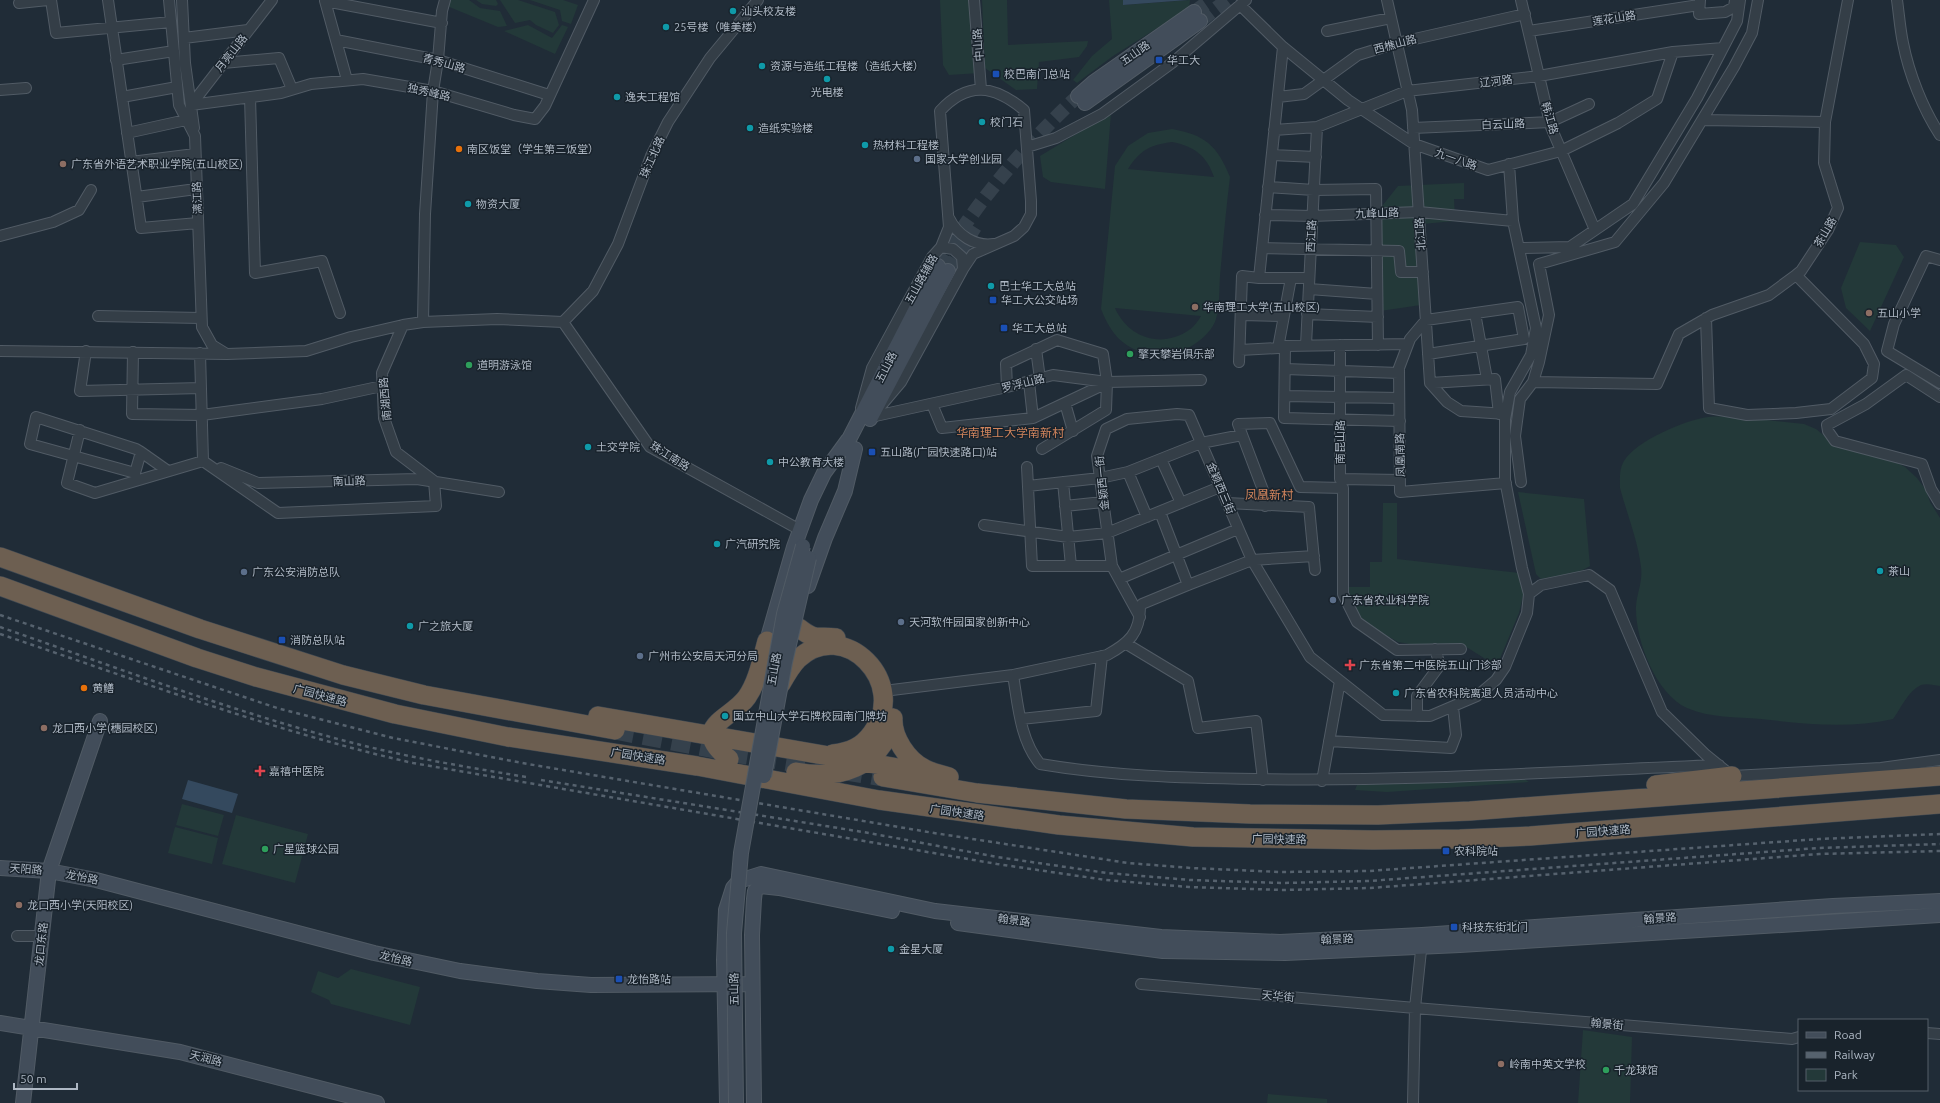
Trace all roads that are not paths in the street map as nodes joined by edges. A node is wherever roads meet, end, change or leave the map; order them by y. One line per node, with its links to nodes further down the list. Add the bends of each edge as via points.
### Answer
1 (48, 0): 18 (street)
2 (51, 0): 26 (street, via 56,34)
3 (108, 0): 26 (street)
4 (169, 0): 24 (street, 漓江路)
5 (182, 0): 30 (street)
6 (272, 0): 27 (street, 月亮山路)
7 (445, 0): 25 (street)
8 (594, 0): 50 (street, 独秀峰路)
9 (758, 0): 116 (street, 珠江北路, via 710,58 668,122 651,156 618,244 593,291)
10 (974, 0): 47 (street, 中山路)
11 (1387, 0): 23 (street, 北江路)
12 (1521, 0): 21 (street, 韩江路)
13 (1735, 0): 20 (street, via 1734,7 1725,12 1700,14)
14 (1740, 0): 34 (street, via 1737,21)
15 (1758, 0): 59 (street, via 1752,33)
16 (1848, 0): 61 (street, 茶山路)
17 (1898, 0): 66 (street, via 1903,44 1913,77 1932,124)
18 (19, 2)
19 (1243, 2): 33 (street, 九一八路); 69 (street, via 1172,63 1102,114 1056,138)
20 (1699, 3): 29 (street, 莲花山路)
21 (1525, 14): 29 (street, 韩江路); 32 (street, 西樵山路)
22 (1197, 17): 54 (street, 五山路)
23 (1391, 18): 28 (street); 32 (street, 北江路)
24 (171, 22): 26 (street); 35 (street, 漓江路)
25 (442, 23): 31 (street, via 325,1); 38 (street)
26 (112, 29): 37 (street)
27 (248, 30): 30 (street); 39 (street, 月亮山路)
28 (1327, 31)
29 (1529, 31): 40 (street, 韩江路)
30 (184, 38): 56 (street)
31 (336, 40): 38 (street, 青秀山路); 41 (street)
32 (1397, 43): 42 (street, 西樵山路, via 1358,55); 49 (street, 北江路)
33 (1283, 47): 42 (street, 九一八路); 53 (street)
34 (1723, 48): 36 (street, 辽河路); 88 (street, via 1695,103 1633,204)
35 (174, 51): 37 (street); 43 (street, 漓江路)
36 (1673, 52): 40 (street, 辽河路); 70 (street, 九一八路, via 1657,99 1618,123)
37 (116, 60): 51 (street)
38 (438, 60): 48 (street); 50 (street, 青秀山路)
39 (223, 63): 45 (street, via 280,58); 56 (street, 月亮山路)
40 (1539, 76): 49 (street, 辽河路); 60 (street, 韩江路)
41 (347, 80): 45 (street, 独秀峰路); 48 (street, 独秀峰路, via 363,79)
42 (1323, 80): 53 (street, 西樵山路, via 1304,94); 57 (street, 九一八路)
43 (177, 87): 51 (street); 58 (street, 漓江路, via 179,105)
44 (26, 88): 46 (street)
45 (292, 89): 52 (street, 独秀峰路)
46 (0, 90)
47 (980, 90): 69 (street, via 996,92 1011,99 1024,110); 81 (street, via 965,92 951,100 940,112)
48 (433, 91): 50 (street, 独秀峰路, via 535,119 545,106); 115 (street, via 425,214)
49 (1407, 91): 57 (street, 辽河路); 63 (street, 北江路)
50 (549, 95)
51 (122, 97): 65 (street)
52 (250, 97): 56 (street, 独秀峰路); 106 (street, via 255,273 322,261)
53 (1278, 97): 64 (street)
54 (1081, 99)
55 (1588, 104): 60 (street, 白云山路)
56 (191, 105): 67 (street)
57 (1363, 110): 62 (street, 辽河路); 68 (street, 九一八路)
58 (186, 120): 65 (street); 67 (street, 漓江路)
59 (1702, 120): 61 (street); 141 (street, via 1664,183 1615,242 1540,264 1549,315)
60 (1550, 122): 63 (street, 白云山路); 70 (street, 韩江路)
61 (1825, 122): 100 (street, 茶山路, via 1824,163 1838,208 1828,230)
62 (1317, 127): 64 (street, 辽河路); 73 (street, 西江路)
63 (1413, 128): 68 (street, 北江路)
64 (1274, 130): 72 (street)
65 (127, 133): 74 (street)
66 (1940, 135)
67 (194, 136): 71 (street, 漓江路)
68 (1414, 144): 75 (street, 九一八路, via 1488,170); 82 (street, 北江路)
69 (1027, 147): 90 (street, via 1030,214 1024,227)
70 (1561, 150): 75 (street, 九一八路); 88 (street, 韩江路)
71 (195, 154): 74 (street); 77 (street, 漓江路)
72 (1272, 155): 73 (street); 76 (street)
73 (1316, 157): 79 (street, 西江路)
74 (132, 162): 80 (street)
75 (1509, 164): 86 (street)
76 (1268, 187): 79 (street); 84 (street)
77 (196, 189): 80 (street); 87 (street, 漓江路)
78 (91, 190): 89 (street, via 79,210 52,222)
79 (1314, 190): 83 (street, via 1376,189); 85 (street, 西江路)
80 (137, 197): 87 (street, via 141,228)
81 (947, 212): 90 (street, via 953,225 962,235 974,242 988,245); 91 (street, via 949,227)
82 (1418, 212): 83 (street, 九峰山路); 86 (street, 九峰山路); 99 (street, 北江路)
83 (1376, 213): 85 (street, 九峰山路); 95 (street)
84 (1266, 215): 85 (street, 九峰山路); 92 (street)
85 (1312, 216): 94 (street, 西江路)
86 (1512, 220): 93 (street)
87 (198, 223): 117 (street, 漓江路)
88 (1595, 230): 93 (street, via 1570,247)
89 (0, 236)
90 (1002, 243): 98 (street, via 973,254)
91 (941, 247): 98 (street, 五山路辅路, via 953,249 960,255 964,264); 157 (street, 五山路辅路, via 932,257 872,368)
92 (1262, 248): 94 (street); 101 (street)
93 (1520, 248): 154 (street, via 1536,328 1531,355 1510,392)
94 (1311, 249): 95 (street); 103 (street, 西江路)
95 (1377, 252): 99 (street, via 1399,252 1401,272); 105 (street)
96 (1940, 260): 143 (street, via 1926,256 1894,324 1887,351)
97 (943, 268): 157 (street, 五山路)
98 (963, 269): 157 (street, via 901,382 892,395)
99 (1423, 272): 114 (street, 北江路)
100 (1796, 275): 113 (street, 茶山路, via 1769,295); 113 (street, via 1864,344 1874,364 1872,378 1831,409 1747,415 1709,408)
101 (1259, 278): 102 (street); 109 (street, via 1242,276)
102 (1291, 278): 103 (street); 111 (street)
103 (1309, 278): 104 (street, 西江路)
104 (1309, 289): 105 (street); 108 (street, 西江路)
105 (1378, 294): 112 (street)
106 (340, 313)
107 (1475, 313): 114 (street); 123 (street); 123 (street, via 1518,307 1524,338)
108 (1307, 314): 112 (street); 120 (street, 西江路)
109 (1241, 315): 111 (street); 125 (street)
110 (98, 316): 117 (street)
111 (1284, 316): 125 (street, via 1278,348)
112 (1378, 317): 122 (street)
113 (1706, 318): 141 (street, 茶山路, via 1679,334 1657,384)
114 (1426, 320): 119 (street, 凤凰南路); 131 (street, 北江路)
115 (423, 322): 116 (street, via 497,318); 118 (street)
116 (563, 322): 193 (street, 珠江南路, via 650,447)
117 (202, 323): 130 (street, via 212,345)
118 (403, 324): 130 (street, via 306,351); 144 (street, 南湖西路, via 382,373)
119 (1408, 344): 122 (street); 135 (street, 凤凰南路)
120 (1306, 345): 121 (street); 133 (street, via 1285,346)
121 (1340, 345): 122 (street); 134 (street, 南昆山路)
122 (1378, 345)
123 (1481, 345): 131 (street); 137 (street)
124 (1036, 350): 136 (street); 140 (street, via 1056,340 1103,354); 145 (street, via 1006,364)
125 (1240, 350): 132 (street)
126 (0, 351): 127 (street)
127 (86, 351): 128 (street); 147 (street, via 80,392)
128 (133, 352): 129 (street); 147 (street)
129 (200, 353): 130 (street); 146 (street)
130 (227, 354)
131 (1428, 354): 142 (street, 北江路)
132 (1239, 362)
133 (1285, 369): 134 (street); 148 (street)
134 (1340, 371): 135 (street); 149 (street, 南昆山路)
135 (1399, 373): 151 (street, 凤凰南路)
136 (1040, 379): 139 (street, 罗浮山路); 140 (street, 罗浮山路, via 1053,375)
137 (1487, 379): 142 (street); 154 (street, via 1495,379)
138 (1201, 380): 140 (street, 罗浮山路)
139 (1029, 382): 145 (street, 罗浮山路); 158 (street)
140 (1107, 382): 152 (street); 162 (street, via 1106,410)
141 (1533, 382): 178 (street, via 1520,400 1515,436)
142 (1430, 383): 154 (street, via 1447,402 1461,412)
143 (1940, 383)
144 (382, 386): 155 (street, via 322,400); 176 (street, 南湖西路, via 384,418 396,452)
145 (1007, 387): 153 (street, 罗浮山路)
146 (201, 388): 147 (street); 155 (street)
147 (133, 390): 155 (street, via 132,414)
148 (1284, 396): 149 (street); 159 (street, via 1284,418)
149 (1340, 396): 151 (street); 159 (street, 南昆山路)
150 (1940, 397): 186 (street, via 1906,375 1866,404 1827,425 1835,441 1922,464 1931,489)
151 (1400, 398): 160 (street, 凤凰南路)
152 (1065, 403): 158 (street); 162 (street)
153 (932, 404): 157 (street, 罗浮山路); 158 (street, via 942,428)
154 (1502, 414): 179 (street)
155 (202, 415): 170 (street)
156 (1189, 415): 164 (street, 金颖西三街); 174 (street, 金颖西一街, via 1127,419 1106,429 1097,456)
157 (865, 418): 165 (street, 五山路)
158 (1033, 418)
159 (1340, 420): 160 (street); 175 (street, 南昆山路, via 1340,479)
160 (1400, 421): 175 (street, 凤凰南路)
161 (80, 430): 167 (street); 168 (street); 168 (street, via 36,417 30,444)
162 (1073, 431): 166 (street)
163 (1242, 435): 164 (street); 188 (street, via 1266,498); 213 (street, via 1238,424 1270,423 1300,487 1342,488 1343,594 1356,622 1397,650)
164 (1201, 443): 169 (street); 181 (street, 金颖西三街)
165 (852, 444): 193 (street, via 824,473); 197 (street, 五山路, via 816,510); 210 (street, via 845,491 811,576)
166 (1042, 449)
167 (141, 452): 168 (street, via 135,473); 172 (street)
168 (74, 457): 172 (street, via 67,484 95,493)
169 (1161, 459): 173 (street); 184 (street)
170 (203, 461): 172 (street); 176 (street, 南山路, via 258,484 417,479); 176 (street, via 278,513 436,506)
171 (1027, 468): 180 (street)
172 (168, 471)
173 (1128, 472): 174 (street); 190 (street)
174 (1100, 478): 177 (street); 183 (street, 金颖西一街)
175 (1400, 480): 179 (street, 凤凰南路, via 1400,492)
176 (434, 481): 182 (street, 南山路)
177 (1063, 482): 180 (street); 187 (street)
178 (1521, 482)
179 (1506, 483): 208 (street)
180 (1028, 486): 194 (street)
181 (1220, 487): 184 (street); 185 (street, 金颖西三街)
182 (498, 492)
183 (1103, 502): 187 (street); 195 (street, 金颖西一街)
184 (1181, 503): 189 (street)
185 (1227, 503): 188 (street); 192 (street, 金颖西三街)
186 (1940, 504)
187 (1065, 506): 196 (street)
188 (1266, 506): 199 (street, via 1309,507)
189 (1160, 512): 190 (street); 198 (street)
190 (1147, 517): 195 (street)
191 (984, 525): 194 (street)
192 (1238, 529): 198 (street); 201 (street, 金颖西三街)
193 (800, 530): 211 (street)
194 (1030, 531): 196 (street); 202 (street, via 1032,566)
195 (1107, 533): 196 (street); 203 (street, 金颖西一街)
196 (1068, 537): 202 (street)
197 (807, 547): 218 (street, 五山路, bridge); 266 (street, 五山路, bridge, via 784,614 740,860 734,933)
198 (1176, 555): 205 (street); 206 (street)
199 (1314, 556): 201 (street); 204 (street)
200 (0, 557): 221 (highway, 广园快速路, via 200,629 322,668 394,689)
201 (1252, 560): 206 (street); 217 (street, 金颖西三街, via 1310,657)
202 (1070, 566): 203 (street)
203 (1112, 566): 205 (street, 金颖西一街)
204 (1315, 570)
205 (1119, 579): 209 (street, 金颖西一街)
206 (1188, 584): 209 (street, via 1142,604)
207 (0, 586): 229 (highway, 广园快速路, via 197,658 326,697 470,729)
208 (1529, 594): 220 (street, 金颖西三街, via 1526,612 1505,667 1496,680 1477,696); 234 (street, via 1541,584 1588,575 1610,590 1662,712)
209 (1140, 617): 212 (street, via 1135,632)
210 (799, 628): 211 (street, via 792,645 785,647); 219 (highway, via 810,636 843,639 857,645 878,662)
211 (767, 641): 227 (highway, via 754,686 741,704 717,722)
212 (1125, 643): 215 (street); 239 (street, via 1188,681 1198,728 1256,721)
213 (1435, 649): 214 (street); 222 (street, via 1440,665 1417,696)
214 (1461, 649)
215 (1102, 656): 216 (street); 223 (street, via 1096,711)
216 (1012, 675): 219 (street); 223 (street)
217 (1340, 681): 222 (street, 金颖西三街, via 1382,715); 228 (street)
218 (781, 684): 230 (highway, via 798,658 827,646 851,650 878,674 884,692 883,713 878,726 868,740 856,749); 267 (street, 五山路, bridge, via 756,814 746,888 743,963)
219 (892, 690): 225 (highway)
220 (1453, 707): 222 (street, 金颖西三街, via 1430,716); 228 (street, via 1456,735 1451,748)
221 (510, 712): 226 (highway, 广园快速路); 227 (highway, via 564,711)
222 (1417, 716)
223 (1021, 719): 239 (street, via 1031,753 1040,764 1079,770 1177,778)
224 (100, 721): 246 (street, 龙口东路)
225 (893, 724): 233 (highway, via 883,745); 238 (highway, via 908,757 924,769)
226 (615, 730)
227 (712, 735): 230 (highway); 231 (highway, via 714,744)
228 (1329, 741): 240 (street)
229 (620, 753): 231 (highway, via 666,748); 244 (highway, 广园快速路, via 879,800)
230 (824, 754): 233 (highway)
231 (729, 759): 235 (highway)
232 (1940, 760): 234 (street, via 1881,768)
233 (864, 762): 235 (highway, via 838,774); 238 (highway)
234 (1725, 771): 240 (street); 243 (highway, via 1524,801)
235 (817, 776): 244 (highway, via 957,800)
236 (1940, 776): 243 (highway, 广园快速路)
237 (882, 777): 242 (highway, 广园快速路, via 977,793)
238 (949, 777): 242 (highway)
239 (1263, 780): 240 (street)
240 (1322, 780)
241 (1940, 804): 244 (highway, 广园快速路, via 1530,836 1460,839 1201,837)
242 (1126, 809): 243 (highway, 广园快速路, via 1319,815)
243 (1470, 812)
244 (1059, 825)
245 (0, 868): 246 (street, 天阳路)
246 (49, 871): 247 (street, 天阳路, via 27,875); 251 (street, 龙口东路); 255 (street, 龙怡路, via 130,888 374,953 460,971 570,984)
247 (0, 874)
248 (1940, 901): 252 (street, 翰景路, via 1825,907)
249 (1940, 915): 252 (street, 翰景路)
250 (17, 936): 251 (street)
251 (42, 936): 258 (street, 龙口东路)
252 (1422, 941): 253 (street, 翰景路, via 1284,954 1163,950 933,919 760,886 755,891 754,899); 255 (street, 翰景路, via 1280,942 1161,937 935,911 766,875 752,876 740,882 729,895 726,910); 256 (street)
253 (752, 984): 255 (street, 龙怡路); 268 (street)
254 (1141, 984): 256 (street, 天华街)
255 (724, 985): 265 (street)
256 (1415, 1008): 262 (street, 翰景街, via 1792,1039); 269 (street)
257 (0, 1023): 258 (street, 天润路)
258 (32, 1029): 259 (street, 天润路); 263 (street, 龙口东路); 264 (street, 天润路, via 180,1052)
259 (0, 1033)
260 (1928, 1033): 261 (street)
261 (1940, 1034)
262 (1798, 1037)
263 (24, 1103)
264 (377, 1103)
265 (727, 1103)
266 (736, 1103)
267 (746, 1103)
268 (754, 1103)
269 (1413, 1103)

